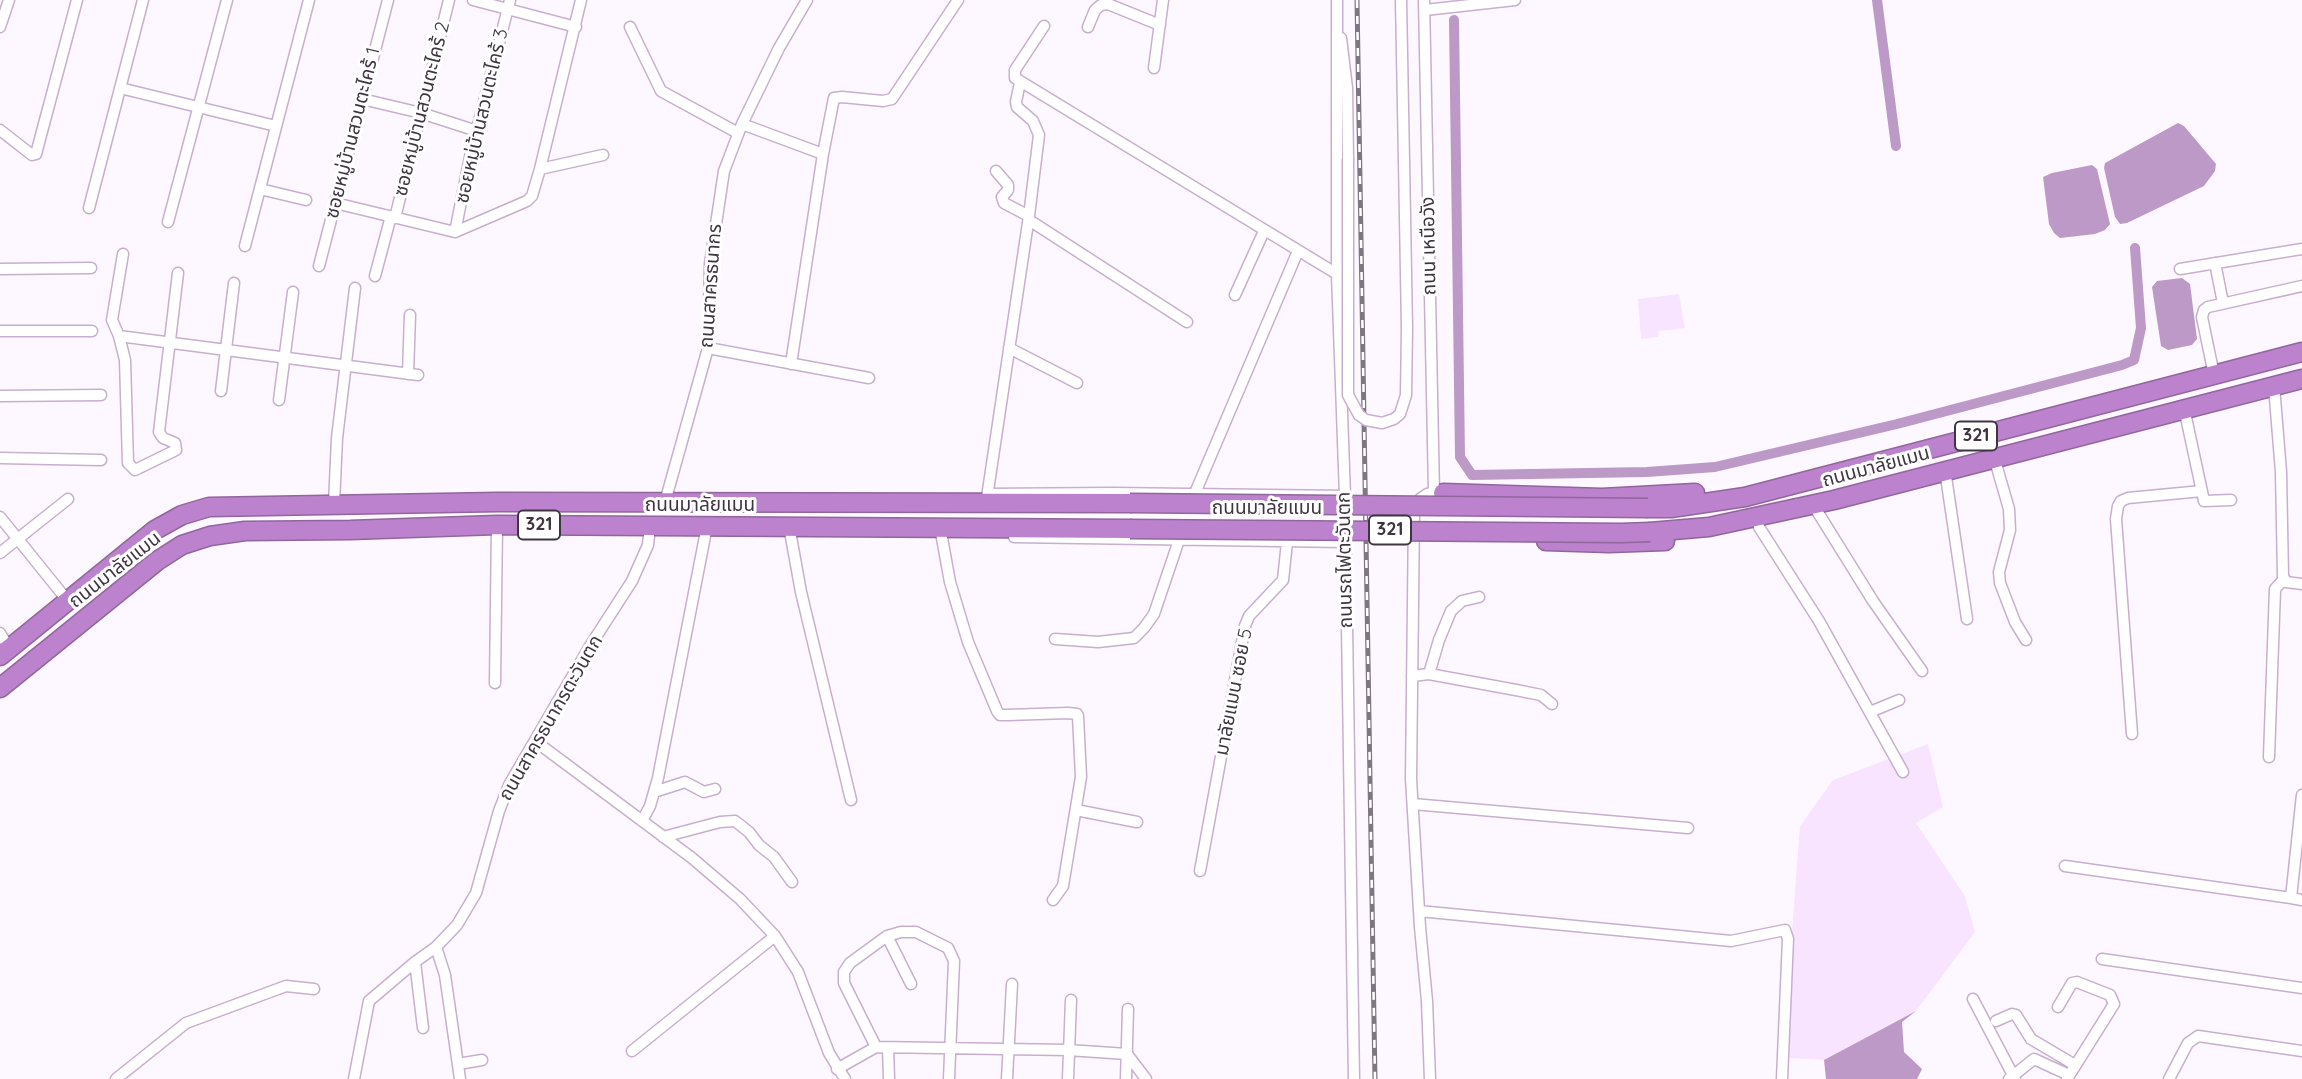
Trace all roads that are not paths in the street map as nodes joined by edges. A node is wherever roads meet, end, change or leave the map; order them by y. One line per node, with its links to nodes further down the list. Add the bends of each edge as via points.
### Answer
1 (9, 0): 20 (street)
2 (143, 0): 27 (street)
3 (226, 0): 29 (street)
4 (309, 0): 31 (street)
5 (387, 0): 28 (street, ซอยหมู่บ้านสวนตะไคร้ 1)
6 (449, 0): 30 (street, ซอยหมู่บ้านสวนตะไคร้ 2)
7 (473, 0): 16 (street)
8 (581, 0): 21 (street)
9 (807, 0): 32 (street, ถนนสาครธนากร)
10 (958, 0): 35 (street, via 892,99 834,98)
11 (1163, 0): 18 (street)
12 (1337, 0): 24 (street, ถนนรถไฟตะวันตก)
13 (1401, 0): 24 (street, bridge, via 1406,395 1400,414 1382,423 1359,415 1348,395 1346,64)
14 (1515, 0): 17 (street)
15 (74, 1): 33 (street, via 36,154)
16 (509, 4): 21 (street); 34 (street, ซอยหมู่บ้านสวนตะไคร้ 3)
17 (1424, 5): 95 (street, ถนน เหนือวัง)
18 (1160, 25): 23 (street, via 1108,4 1095,10); 25 (street)
19 (1044, 26): 46 (street, via 1015,69 1015,78)
20 (0, 27)
21 (576, 27): 37 (street)
22 (631, 27): 32 (street, via 661,91)
23 (1088, 27)
24 (1337, 29): 58 (street, ถนนรถไฟตะวันตก)
25 (1154, 68)
26 (1019, 87): 44 (street, via 1017,107 1033,121 1039,135)
27 (120, 88): 29 (street); 42 (street)
28 (362, 99): 30 (street); 41 (street, ซอยหมู่บ้านสวนตะไคร้ 1)
29 (198, 107): 31 (street); 45 (street)
30 (421, 113): 34 (street); 43 (street, ซอยหมู่บ้านสวนตะไคร้ 2)
31 (276, 126): 39 (street)
32 (740, 128): 35 (street); 72 (street, ถนนสาครธนากร, via 717,205)
33 (0, 130)
34 (477, 131): 47 (street, ซอยหมู่บ้านสวนตะไคร้ 3)
35 (823, 154): 77 (street)
36 (604, 155): 37 (street)
37 (540, 169): 47 (street, via 527,201)
38 (996, 171): 44 (street, via 1008,185 1004,204)
39 (260, 188): 40 (street); 48 (street)
40 (306, 200)
41 (335, 203): 43 (street); 53 (street, ซอยหมู่บ้านสวนตะไคร้ 1)
42 (89, 208)
43 (393, 217): 47 (street); 59 (street, ซอยหมู่บ้านสวนตะไคร้ 2)
44 (1029, 218): 67 (street); 73 (street)
45 (169, 222)
46 (1264, 231): 50 (street); 64 (street)
47 (455, 232)
48 (245, 246)
49 (2302, 249): 52 (street)
50 (1298, 251): 58 (street); 96 (street)
51 (123, 254): 70 (street, via 112,320)
52 (2215, 263): 56 (street); 65 (street)
53 (319, 266)
54 (91, 268): 55 (street)
55 (0, 269)
56 (2180, 269)
57 (178, 273): 71 (street)
58 (1337, 274): 98 (street, ถนนรถไฟตะวันตก)
59 (375, 276)
60 (234, 282): 74 (street)
61 (2302, 286): 65 (street)
62 (355, 288): 78 (street)
63 (293, 292): 76 (street)
64 (1235, 295)
65 (2223, 303): 79 (street, via 2204,310 2202,317)
66 (410, 315): 78 (street, via 413,374)
67 (1187, 322)
68 (0, 331): 69 (street)
69 (92, 331)
70 (119, 335): 71 (street); 71 (street, via 125,360 128,463 135,470 176,450 175,443 159,432)
71 (169, 342): 74 (street)
72 (708, 348): 77 (street); 102 (street, ถนนสาครธนากร)
73 (1009, 348): 82 (street); 100 (street)
74 (226, 350): 76 (street); 84 (street)
75 (2302, 352): 79 (highway, ถนนมาลัยแมน / 321)
76 (284, 358): 78 (street); 87 (street)
77 (791, 364): 80 (street)
78 (345, 366): 103 (street)
79 (2214, 375): 93 (highway, ถนนมาลัยแมน / 321)
80 (869, 378)
81 (2302, 379): 83 (highway, ถนนมาลัยแมน / 321)
82 (1077, 383)
83 (2274, 386): 88 (highway, ถนนมาลัยแมน / 321); 119 (street)
84 (221, 391)
85 (0, 396): 86 (street)
86 (101, 396)
87 (279, 400)
88 (2184, 408): 89 (highway, ถนนมาลัยแมน / 321); 94 (street)
89 (1994, 457): 92 (highway, ถนนมาลัยแมน / 321); 125 (street, via 2010,519 2000,583)
90 (0, 458): 91 (street)
91 (101, 460)
92 (1942, 471): 104 (highway, via 1909,488); 111 (highway, ถนนมาลัยแมน / 321, bridge, via 1754,519 1650,532); 123 (street)
93 (1835, 473): 95 (highway, via 1670,496); 100 (highway, ถนนมาลัยแมน / 321, bridge, via 1745,497 1671,508)
94 (2202, 491): 101 (street, via 2204,501); 135 (street, via 2128,498 2118,506)
95 (1439, 493): 112 (street, 321, via 1420,499 1414,514); 113 (street, via 1454,501 1458,513 1456,525)
96 (1195, 494): 97 (street); 100 (street)
97 (1300, 495): 98 (street); 116 (street, มาลัยแมน ซอย 5, via 1291,510)
98 (1345, 496): 117 (street, ถนนรถไฟตะวันตก)
99 (68, 499): 114 (street)
100 (987, 499): 102 (highway, ถนนมาลัยแมน / 321)
101 (2231, 500)
102 (665, 502): 103 (highway, ถนนมาลัยแมน / 321)
103 (334, 504): 122 (highway, ถนนมาลัยแมน / 321, via 209,507 182,515 155,530)
104 (1817, 511): 110 (highway); 127 (street)
105 (0, 517): 114 (street)
106 (498, 525): 107 (highway, ถนนมาลัยแมน / 321); 130 (street); 131 (highway, ถนนมาลัยแมน / 321, via 245,531 182,545)
107 (650, 526): 108 (highway, ถนนมาลัยแมน / 321); 136 (street, ถนนสาครธนากรตะวันตก, via 648,545 632,581)
108 (707, 526): 109 (highway, ถนนมาลัยแมน / 321); 140 (street)
109 (789, 526): 111 (highway, ถนนมาลัยแมน / 321); 142 (street)
110 (1759, 527): 113 (highway, via 1711,537 1609,543); 134 (street)
111 (945, 528): 115 (street, via 999,536); 144 (street, via 950,582 968,642 997,711 1000,715 1078,716 1081,770)
112 (1414, 537): 113 (highway); 129 (street)
113 (1445, 537)
114 (17, 539): 118 (street); 122 (street)
115 (1179, 540): 116 (street); 124 (street, via 1154,614 1134,638 1098,642)
116 (1291, 542): 117 (street); 150 (street, มาลัยแมน ซอย 5, via 1283,580 1245,626)
117 (1345, 542): 193 (street, ถนนรถไฟตะวันตก)
118 (0, 553)
119 (2284, 579): 120 (street); 137 (street, via 2275,589)
120 (2302, 583)
121 (1479, 597): 128 (street, via 1462,601 1451,611)
122 (67, 600): 126 (highway, ถนนมาลัยแมน / 321)
123 (1967, 619)
124 (1055, 639)
125 (2026, 640)
126 (3, 645)
127 (1922, 671)
128 (1429, 674): 129 (street); 133 (street, via 1541,695)
129 (1412, 676): 143 (street)
130 (495, 683)
131 (0, 688)
132 (1899, 700): 134 (street)
133 (1552, 704)
134 (1870, 712): 138 (street)
135 (2132, 734)
136 (535, 741): 145 (street); 157 (street, ถนนสาครธนากรตะวันตก, via 502,800 476,892 457,925)
137 (2269, 757)
138 (1903, 772)
139 (715, 789): 140 (street, via 704,792 685,782)
140 (654, 792): 145 (street)
141 (2302, 795): 152 (street)
142 (851, 800)
143 (1413, 804): 147 (street); 154 (street)
144 (1076, 810): 146 (street); 153 (street, via 1063,886)
145 (642, 821): 148 (street)
146 (1137, 822)
147 (1688, 828)
148 (663, 836): 151 (street, via 735,821 774,857); 155 (street, via 740,899)
149 (2065, 866): 152 (street)
150 (1200, 871)
151 (792, 882)
152 (2297, 899)
153 (1054, 900)
154 (1419, 911): 194 (street); 195 (street, via 1731,941 1785,930)
155 (775, 936): 174 (street); 181 (street, via 799,972)
156 (887, 936): 160 (street); 170 (street, via 844,972 844,983); 172 (street, via 916,932 948,948 954,961)
157 (436, 947): 159 (street, ถนนสาครธนากรตะวันตก); 179 (street, via 445,975)
158 (2102, 959): 162 (street)
159 (415, 962): 169 (street); 185 (street, ถนนสาครธนากรตะวันตก, via 369,1001)
160 (911, 984)
161 (1012, 984): 173 (street)
162 (2302, 988)
163 (314, 989): 184 (street, via 286,986 186,1023)
164 (1973, 999): 183 (street)
165 (1071, 1000): 175 (street)
166 (2058, 1007): 180 (street, via 2074,982 2105,992 2113,1001 2112,1010)
167 (1128, 1009): 177 (street)
168 (1996, 1021): 180 (street, via 2016,1015 2031,1040)
169 (424, 1028)
170 (876, 1047): 171 (street); 181 (street)
171 (888, 1048): 172 (street); 187 (street)
172 (950, 1048): 173 (street); 188 (street)
173 (1008, 1049): 175 (street); 189 (street)
174 (632, 1051)
175 (1068, 1051): 177 (street); 190 (street)
176 (2302, 1051): 196 (street, via 2198,1036 2188,1043)
177 (1128, 1054): 191 (street); 192 (street)
178 (482, 1060): 179 (street)
179 (458, 1063): 186 (street)
180 (2076, 1065): 182 (street)
181 (839, 1075)
182 (2068, 1077): 183 (street, via 2034,1059)
183 (2012, 1078)
184 (116, 1079)
185 (354, 1079)
186 (460, 1079)
187 (889, 1079)
188 (949, 1079)
189 (1007, 1079)
190 (1068, 1079)
191 (1126, 1079)
192 (1146, 1079)
193 (1354, 1079)
194 (1430, 1079)
195 (1782, 1079)
196 (2169, 1079)

